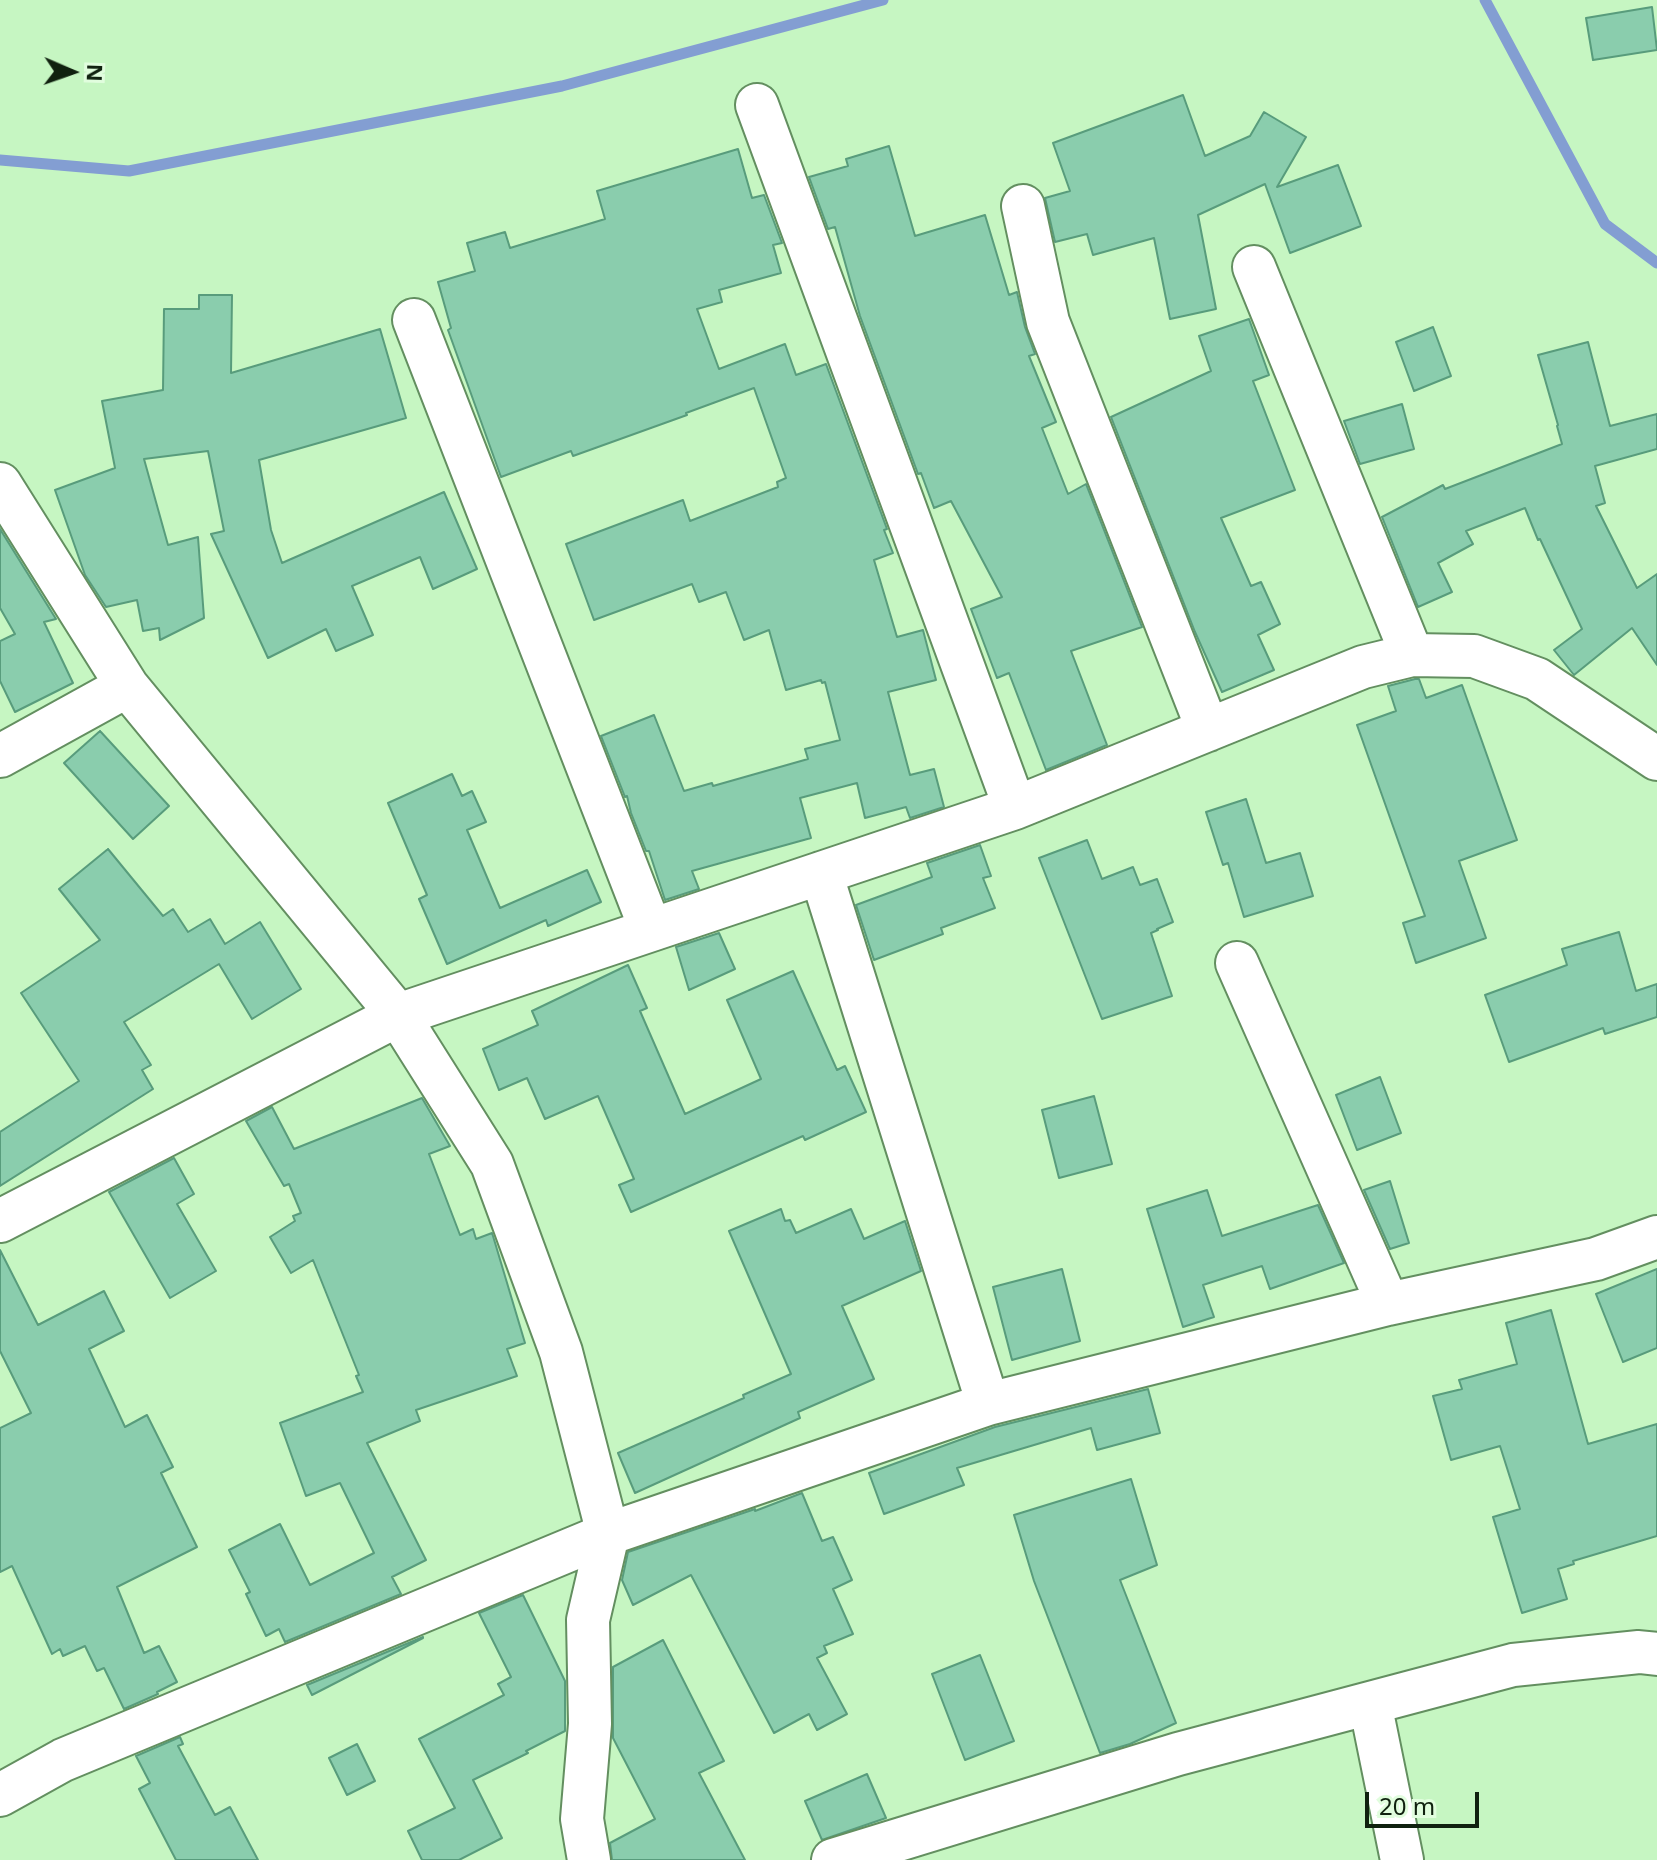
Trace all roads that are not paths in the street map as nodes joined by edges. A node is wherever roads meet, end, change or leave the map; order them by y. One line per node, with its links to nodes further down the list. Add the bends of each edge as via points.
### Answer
1 (757, 105): 11 (street)
2 (1023, 206): 8 (street, via 1048,322)
3 (1254, 267): 6 (street)
4 (414, 320): 13 (street)
5 (0, 484): 7 (street)
6 (1412, 655): 8 (street, via 1363,667); 10 (street, via 1474,656 1537,679)
7 (127, 686): 9 (street); 15 (street)
8 (1208, 730): 11 (street)
9 (0, 756)
10 (1657, 759)
11 (1015, 808): 12 (street)
12 (821, 873): 13 (street); 19 (street)
13 (651, 930): 15 (street)
14 (1237, 963): 18 (street)
15 (398, 1015): 16 (street); 20 (street, via 492,1164 561,1352)
16 (0, 1221)
17 (1657, 1237): 18 (street, via 1596,1259)
18 (1388, 1304): 19 (street)
19 (988, 1404): 20 (street)
20 (608, 1534): 23 (street, via 63,1760); 24 (street, via 588,1620 590,1724 582,1819)
21 (1657, 1654): 22 (street, via 1513,1665)
22 (1370, 1703): 25 (street, via 1178,1754); 26 (street)
23 (0, 1795)
24 (589, 1860)
25 (833, 1860)
26 (1402, 1860)

